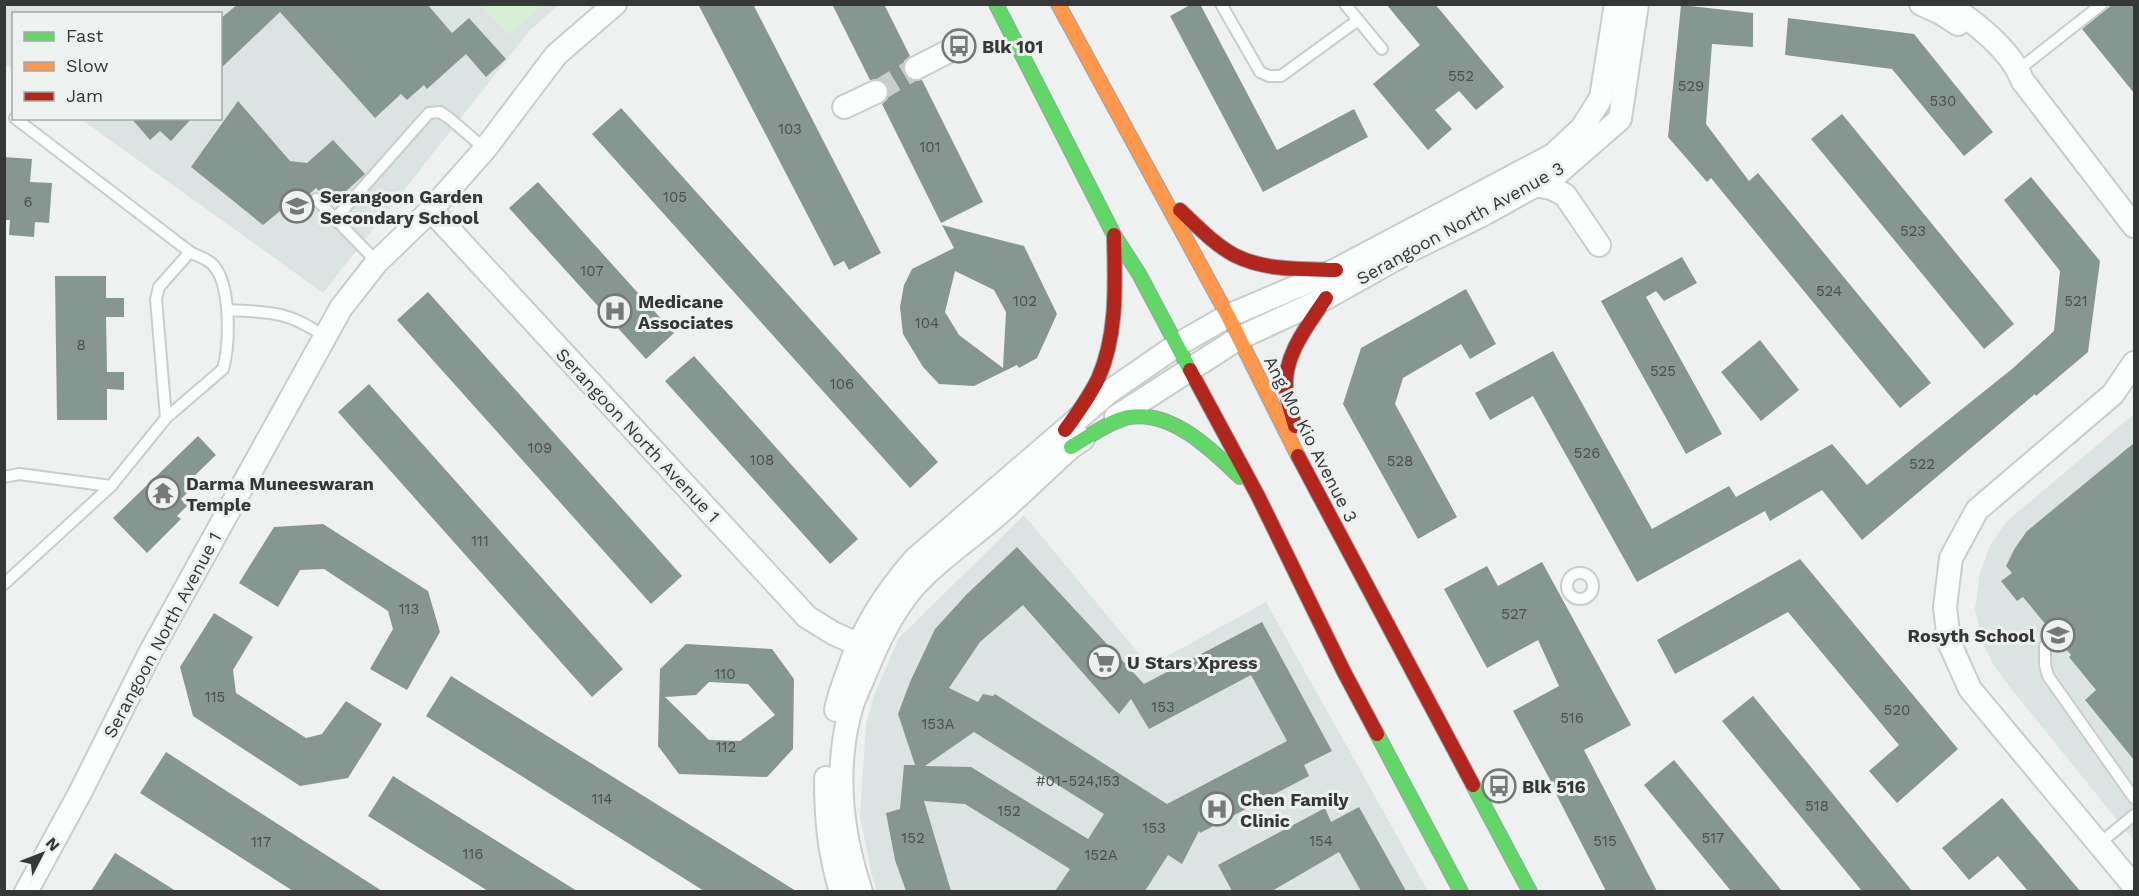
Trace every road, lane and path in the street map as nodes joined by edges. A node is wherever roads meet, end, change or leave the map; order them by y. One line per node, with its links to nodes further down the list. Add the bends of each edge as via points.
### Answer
1 (615, 4): 19 (street, Serangoon North Avenue 1, via 556,55)
2 (996, 4): 26 (highway)
3 (1058, 4): 21 (highway, Ang Mo Kio Avenue 3)
4 (1221, 4): 11 (lane, via 1260,72 1269,76 1281,75)
5 (1345, 4): 11 (lane)
6 (1616, 4): 30 (street, Serangoon North Avenue 3, via 1601,98 1582,128 1553,155)
7 (1637, 4): 20 (street, Serangoon North Avenue 3, via 1620,119 1558,173)
8 (1921, 4): 15 (street, via 1960,25)
9 (1946, 4): 15 (street, via 1984,31)
10 (2102, 4): 15 (lane)
11 (1358, 20): 13 (lane)
12 (959, 46): 14 (street)
13 (1382, 49)
14 (916, 68)
15 (2017, 75): 25 (street)
16 (876, 92): 17 (street)
17 (844, 107)
18 (17, 120): 28 (lane)
19 (485, 149): 23 (street, Serangoon North Avenue 1); 24 (lane, via 440,112 429,113)
20 (1535, 186): 27 (street, via 1565,195); 31 (street, Serangoon North Avenue 3)
21 (1161, 193): 30 (highway, via 1210,238 1242,258 1274,267); 33 (highway, Ang Mo Kio Avenue 3)
22 (316, 199): 24 (lane)
23 (431, 210): 29 (street, Serangoon North Avenue 1); 48 (street, Serangoon North Avenue 1, via 807,617)
24 (335, 219): 29 (lane)
25 (2134, 226)
26 (1114, 235): 36 (highway); 41 (highway, via 1113,323 1107,354)
27 (1599, 245)
28 (189, 252): 32 (lane, via 214,264 224,284); 40 (lane, via 159,287 156,299)
29 (377, 262): 34 (street, Serangoon North Avenue 1)
30 (1336, 270): 33 (street, Serangoon North Avenue 3)
31 (1326, 298): 35 (street, Serangoon North Avenue 3); 42 (highway, via 1302,335 1290,362 1286,384)
32 (228, 310): 34 (lane, via 276,313 306,323); 40 (lane, via 223,369)
33 (1228, 316): 35 (highway, Ang Mo Kio Avenue 3); 36 (street, Serangoon North Avenue 3)
34 (324, 336): 54 (street, Serangoon North Avenue 1, via 151,651)
35 (1239, 338): 38 (street, Serangoon North Avenue 3); 42 (highway, Ang Mo Kio Avenue 3)
36 (1177, 345): 38 (highway); 41 (street, via 1109,392)
37 (2134, 363): 53 (street, via 2113,394 1977,510 1951,558 1945,607 1949,642 1970,689)
38 (1190, 368): 41 (street); 45 (highway)
39 (2134, 376): 51 (street, via 2117,399 2072,441 1983,515 1957,565 1952,606 1956,634 1978,684)
40 (166, 418): 44 (lane)
41 (1068, 438): 45 (highway, via 1127,417 1156,419 1193,437); 48 (street, via 993,518 922,578)
42 (1303, 466): 58 (highway, Ang Mo Kio Avenue 3)
43 (4, 477): 44 (lane, via 19,474)
44 (111, 486): 46 (lane)
45 (1258, 496): 57 (highway, via 1344,672)
46 (4, 584)
47 (2045, 646): 49 (lane, via 2048,676)
48 (866, 648): 55 (street, via 837,705 827,766 826,816 832,862); 56 (street, via 842,764 841,805)
49 (2134, 798)
50 (2134, 815): 51 (lane)
51 (2105, 839): 52 (street)
52 (2134, 875)
53 (2134, 886)
54 (26, 891)
55 (841, 891)
56 (861, 891)
57 (1461, 891)
58 (1530, 891)

